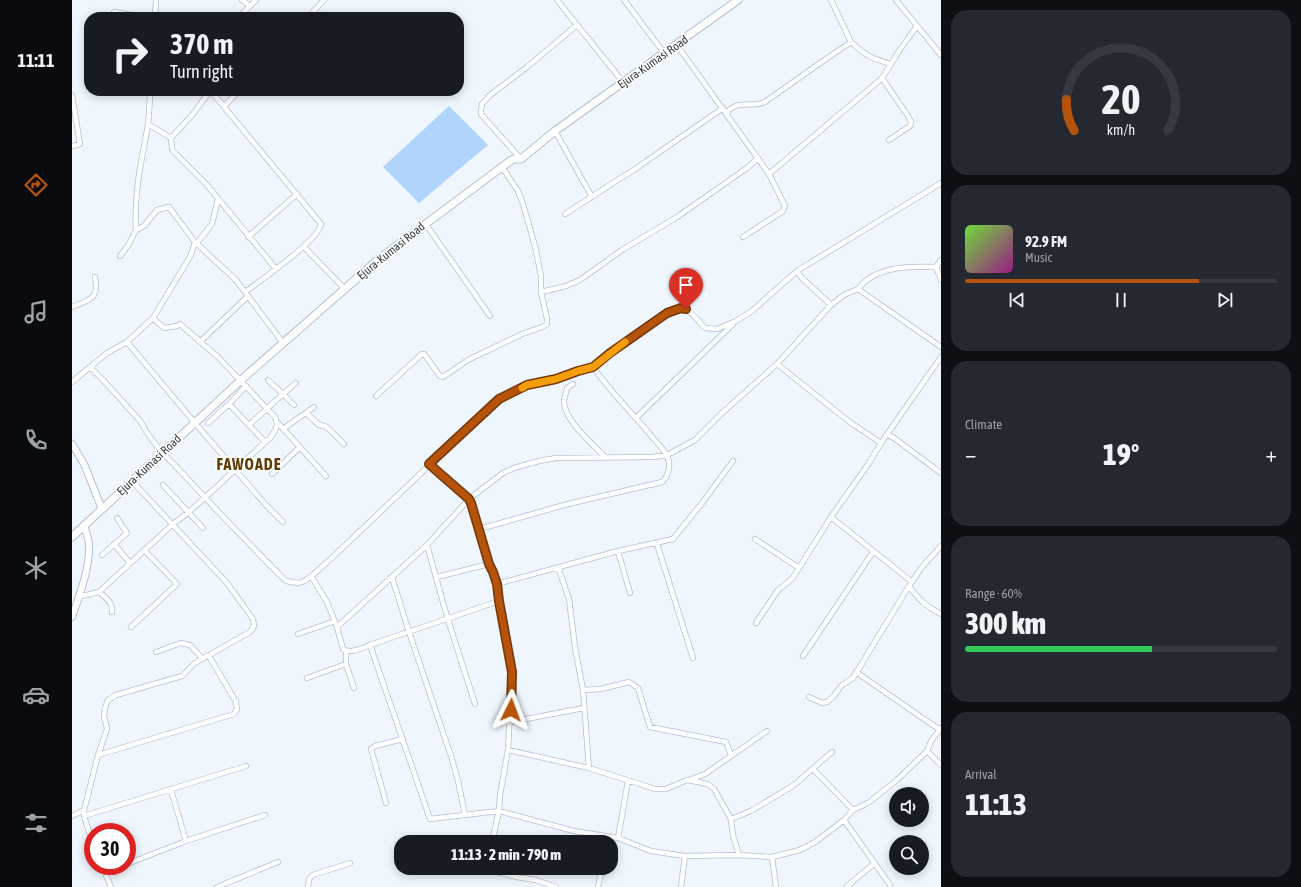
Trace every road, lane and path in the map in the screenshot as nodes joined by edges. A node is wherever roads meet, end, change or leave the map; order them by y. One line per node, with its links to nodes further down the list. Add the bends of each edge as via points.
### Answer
1 (156, 0): 11 (street)
2 (242, 0): 10 (street)
3 (256, 0): 10 (street)
4 (324, 0): 13 (street)
5 (557, 0): 14 (street)
6 (624, 0): 18 (street)
7 (738, 0): 17 (main road, Ejura-Kumasi Road)
8 (831, 0): 16 (street)
9 (898, 1): 15 (street)
10 (250, 6): 12 (street)
11 (156, 12)
12 (244, 12)
13 (313, 12)
14 (577, 25): 22 (street); 36 (street, via 482,104 481,114)
15 (917, 26): 19 (street); 20 (street)
16 (851, 42): 20 (street, via 872,59); 29 (street, via 765,102 736,105)
17 (677, 45): 18 (main road, Ejura-Kumasi Road); 29 (street)
18 (664, 53): 22 (main road, Ejura-Kumasi Road)
19 (941, 55)
20 (892, 64): 21 (street)
21 (882, 78): 33 (street, via 911,122 910,126); 38 (street)
22 (623, 82): 31 (main road, Ejura-Kumasi Road)
23 (72, 95): 34 (street, via 80,144)
24 (150, 96): 30 (street)
25 (207, 96): 32 (street)
26 (215, 96): 28 (street)
27 (233, 96): 28 (street)
28 (224, 106): 40 (street)
29 (724, 111): 35 (street); 41 (street)
30 (148, 124): 32 (street); 45 (street, via 136,191)
31 (555, 131): 36 (main road, Ejura-Kumasi Road); 41 (street)
32 (171, 138): 42 (street, via 172,148 176,154)
33 (889, 140)
34 (72, 146)
35 (758, 158): 38 (street); 59 (street, via 677,217 622,250 580,280)
36 (521, 159): 37 (main road, Ejura-Kumasi Road, via 513,159)
37 (502, 167): 44 (main road, Ejura-Kumasi Road); 59 (street, via 518,191 523,204 535,246 541,276)
38 (769, 174): 47 (street, via 786,206 783,211)
39 (941, 184): 54 (street)
40 (297, 194): 46 (street); 49 (street, via 321,224)
41 (592, 197): 43 (street)
42 (218, 199): 46 (street); 48 (street, via 212,224)
43 (565, 214)
44 (425, 224): 57 (main road, Ejura-Kumasi Road); 63 (street)
45 (136, 230): 48 (street, via 144,226 157,210 169,207); 50 (street)
46 (248, 237): 53 (street)
47 (743, 237)
48 (196, 243): 60 (street, via 236,280); 64 (street, via 191,256)
49 (304, 247): 53 (street); 57 (street)
50 (120, 256)
51 (941, 260): 52 (street)
52 (936, 267): 56 (street); 58 (street, via 901,267 883,272 864,281)
53 (276, 269): 60 (street)
54 (797, 271): 61 (street); 65 (street, via 752,311)
55 (96, 277): 62 (street, via 97,289 93,297)
56 (941, 280)
57 (345, 289): 68 (main road, Ejura-Kumasi Road)
58 (858, 289): 61 (street); 69 (street)
59 (541, 292): 81 (street, via 547,324 468,360 443,377 422,354)
60 (247, 294): 67 (street); 68 (street)
61 (831, 305): 71 (street)
62 (72, 307)
63 (490, 316)
64 (153, 318): 66 (street); 67 (street, via 164,328 180,324)
65 (736, 321): 73 (street, via 717,329 705,328 686,309 681,308 667,313); 87 (street)
66 (127, 342): 72 (street, via 107,353); 88 (street)
67 (200, 342): 74 (street)
68 (283, 343): 74 (main road, Ejura-Kumasi Road)
69 (941, 347)
70 (941, 357): 93 (street)
71 (777, 364): 95 (street, via 851,423); 100 (street, via 694,440)
72 (90, 367): 76 (street); 99 (street, via 141,422)
73 (593, 367): 87 (street, via 611,392); 103 (street, via 527,385 499,399)
74 (241, 380): 79 (street); 88 (main road, Ejura-Kumasi Road)
75 (268, 380): 80 (street)
76 (72, 382)
77 (296, 383): 80 (street)
78 (573, 384): 101 (street, via 567,388 564,402 567,412 573,425)
79 (246, 386): 82 (street); 85 (street)
80 (283, 394): 83 (street); 85 (street)
81 (376, 396)
82 (229, 404): 89 (street); 91 (street)
83 (294, 405)
84 (314, 407): 86 (street)
85 (267, 410): 90 (street); 91 (street)
86 (306, 413): 92 (street); 97 (street)
87 (636, 418): 100 (street)
88 (195, 423): 99 (main road, Ejura-Kumasi Road); 104 (street)
89 (208, 423)
90 (278, 423): 92 (street); 94 (street, via 271,437)
91 (249, 425): 94 (street)
92 (283, 429): 98 (street)
93 (888, 435): 95 (street); 105 (street)
94 (265, 442): 104 (street)
95 (881, 443): 114 (street)
96 (72, 444): 112 (street, via 84,464)
97 (344, 444)
98 (300, 447): 106 (street); 107 (street)
99 (163, 452): 108 (main road, Ejura-Kumasi Road); 110 (street)
100 (667, 455): 101 (street); 120 (street, via 669,472 662,482 568,504)
101 (605, 457): 111 (street, via 556,458 514,468 503,473)
102 (733, 461): 124 (street, via 673,539)
103 (429, 464): 111 (street); 135 (street)
104 (236, 469): 110 (street); 116 (street)
105 (941, 473)
106 (272, 474)
107 (326, 476)
108 (132, 481): 112 (main road, Ejura-Kumasi Road); 117 (street)
109 (164, 485): 113 (street)
110 (205, 498): 113 (street); 135 (street, via 286,581 303,582)
111 (469, 499): 120 (street); 125 (street)
112 (102, 509): 118 (main road, Ejura-Kumasi Road)
113 (189, 512): 117 (street); 119 (street)
114 (831, 517): 129 (street); 134 (street)
115 (117, 518): 123 (street, via 127,532)
116 (283, 522)
117 (173, 524): 127 (street); 157 (street, via 227,583 253,619 254,626 250,632)
118 (84, 526): 121 (main road, Ejura-Kumasi Road); 142 (street, via 88,555)
119 (204, 528)
120 (479, 529): 132 (street)
121 (72, 537)
122 (755, 539): 134 (street)
123 (114, 544): 130 (street); 131 (street)
124 (657, 544): 128 (street); 159 (street)
125 (427, 545): 136 (street); 137 (street)
126 (941, 546): 139 (street)
127 (145, 551): 131 (street); 150 (street, via 177,584)
128 (618, 552): 133 (street); 141 (street)
129 (872, 552): 139 (street); 158 (street)
130 (102, 555)
131 (130, 563): 140 (street)
132 (489, 564): 137 (street); 138 (street)
133 (558, 568): 138 (street); 165 (street, via 569,599)
134 (799, 568): 149 (street, via 792,579 778,590)
135 (311, 576): 148 (street, via 327,602)
136 (392, 577): 151 (street); 152 (street)
137 (437, 577): 147 (street)
138 (497, 584): 143 (street)
139 (911, 584): 145 (street, via 918,598); 162 (street)
140 (99, 592): 142 (street); 144 (street, via 111,602)
141 (630, 593)
142 (78, 597): 146 (street)
143 (499, 601): 147 (street); 169 (street, via 512,672)
144 (112, 612)
145 (941, 614)
146 (72, 617)
147 (448, 620): 152 (street); 167 (street)
148 (334, 621): 151 (street); 153 (street)
149 (756, 623)
150 (130, 627)
151 (337, 627): 155 (street, via 343,649)
152 (409, 632): 154 (street); 190 (street, via 452,759)
153 (298, 634)
154 (370, 645): 155 (street); 172 (street)
155 (346, 651): 161 (street)
156 (156, 652): 160 (street, via 182,643 190,645)
157 (208, 656): 160 (street); 176 (street, via 236,702 237,709 234,714)
158 (802, 656)
159 (693, 658)
160 (203, 659): 176 (street, via 182,676 116,695 108,700 104,716 107,729)
161 (346, 664): 163 (street); 164 (street)
162 (856, 672): 166 (street, via 828,702 822,703); 170 (street)
163 (307, 678)
164 (354, 688)
165 (583, 690): 168 (street); 177 (street, via 601,689 629,682 638,688 650,727 726,742)
166 (809, 697)
167 (474, 704)
168 (584, 708): 169 (street); 180 (street)
169 (510, 722): 173 (street)
170 (940, 729): 175 (street)
171 (767, 731): 177 (street)
172 (403, 739): 185 (street, via 371,749); 190 (street, via 428,817 432,819)
173 (508, 750): 180 (street); 188 (street)
174 (832, 752): 181 (street)
175 (927, 752): 179 (street); 187 (street, via 868,803)
176 (98, 755): 186 (street)
177 (731, 755): 182 (street, via 705,774)
178 (246, 766): 184 (street)
179 (941, 766)
180 (589, 768): 183 (street)
181 (813, 769): 187 (street); 193 (street, via 794,785 751,811)
182 (688, 780): 183 (street, via 666,789 655,789); 193 (street, via 708,784 714,789)
183 (628, 781): 198 (street)
184 (171, 790): 192 (street); 199 (street)
185 (386, 803)
186 (84, 810): 191 (street); 192 (street)
187 (853, 810): 194 (street)
188 (499, 811): 190 (street); 196 (street); 197 (street, via 574,831)
189 (265, 815): 199 (street)
190 (465, 815)
191 (72, 816)
192 (84, 816): 195 (street)
193 (731, 819): 200 (street)
194 (844, 820): 202 (street, via 800,850); 206 (street)
195 (86, 823)
196 (494, 835)
197 (600, 835)
198 (618, 838): 201 (street, via 652,851)
199 (186, 842): 203 (street)
200 (739, 855): 201 (street); 202 (street)
201 (685, 856): 216 (street)
202 (772, 857): 217 (street)
203 (136, 861)
204 (278, 862): 212 (street)
205 (350, 863): 213 (street, via 313,875 309,879)
206 (874, 863): 210 (street); 218 (street)
207 (106, 875): 211 (street)
208 (509, 875): 214 (street)
209 (601, 875): 215 (street)
210 (890, 885)
211 (111, 887)
212 (217, 887)
213 (308, 887)
214 (556, 887)
215 (598, 887)
216 (681, 887)
217 (776, 887)
218 (846, 887)

